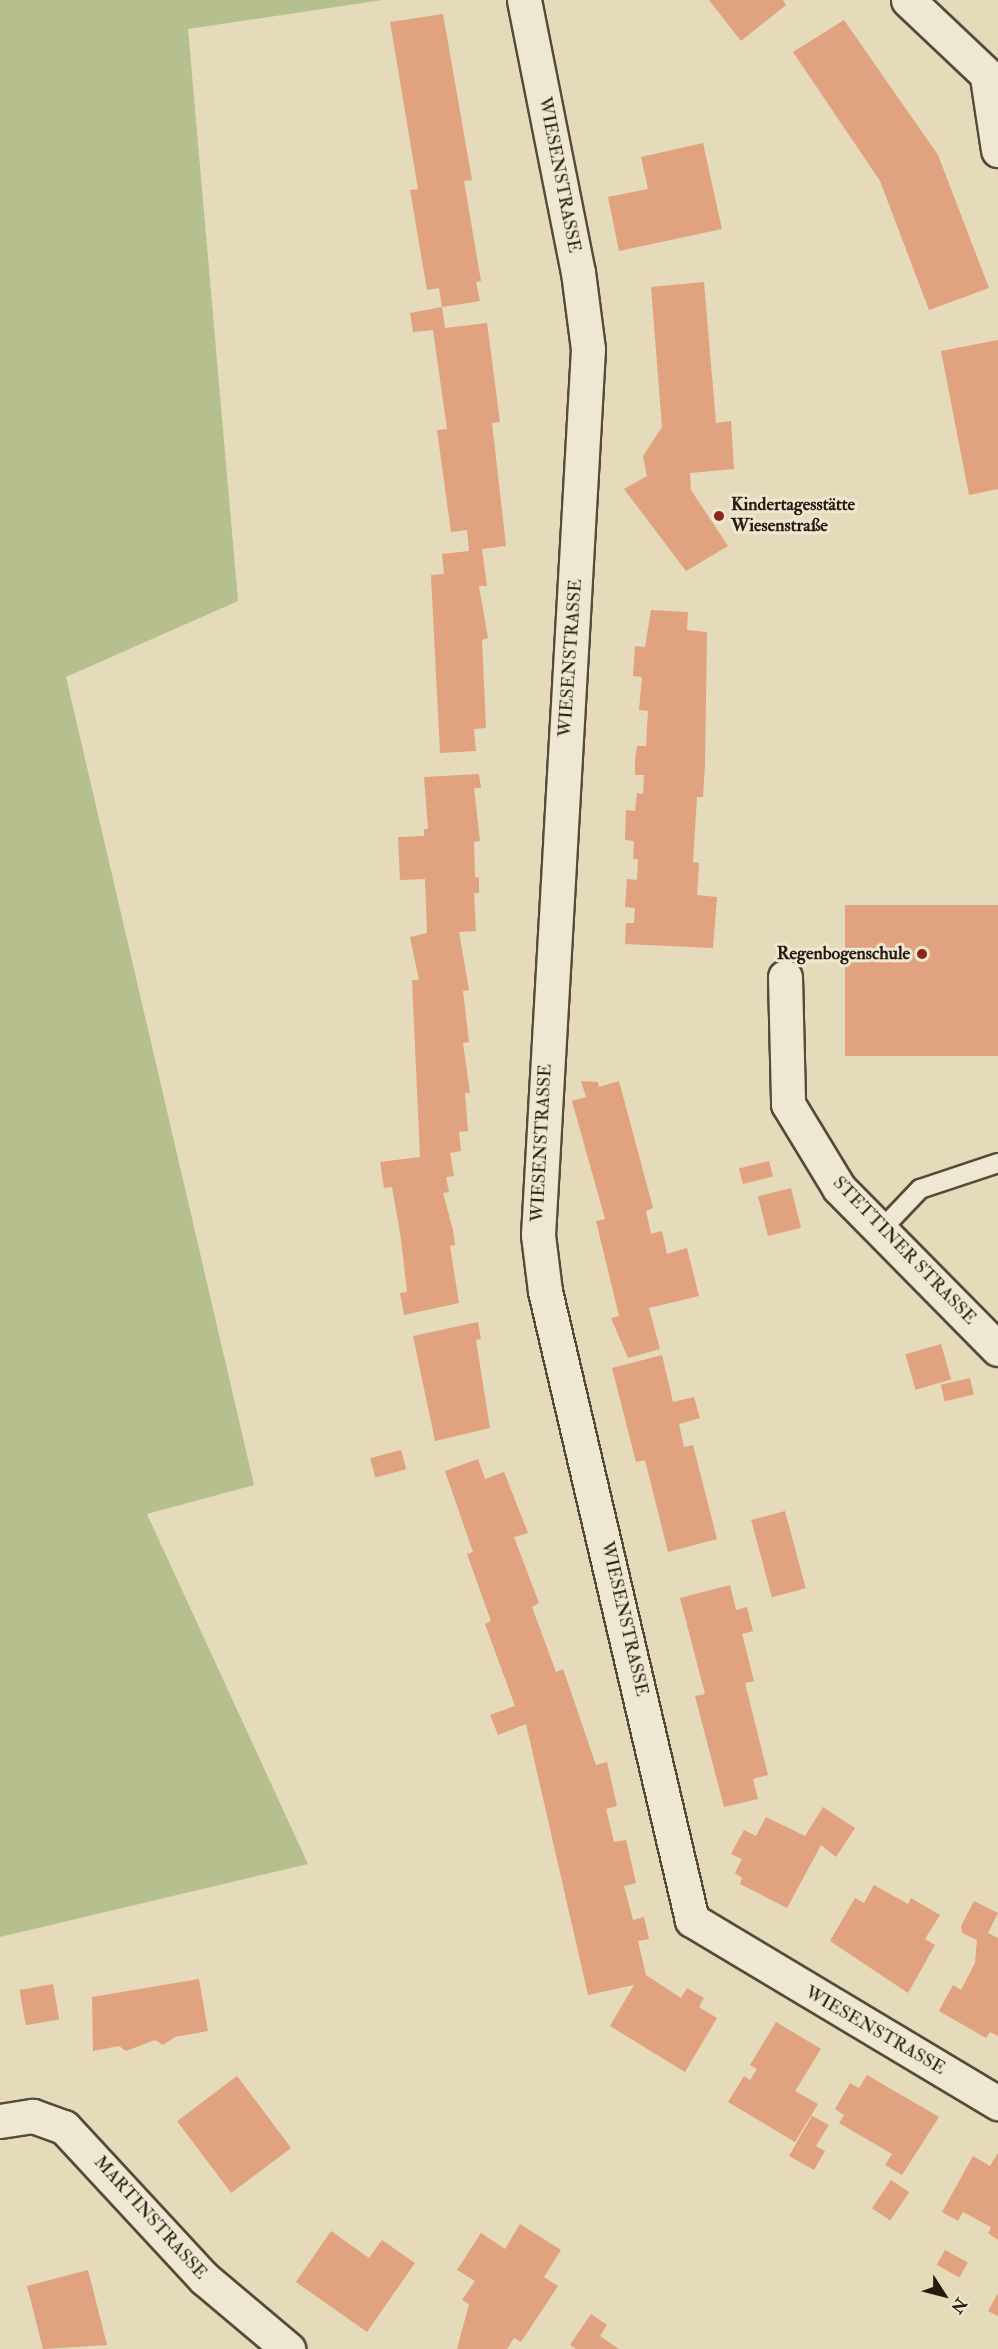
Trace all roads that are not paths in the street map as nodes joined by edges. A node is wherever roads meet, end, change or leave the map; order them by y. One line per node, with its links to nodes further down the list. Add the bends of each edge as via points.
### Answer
1 (524, 0): 11 (street, WIESENSTRASSE, via 578,272 588,349 538,1235 545,1291 692,1920)
2 (908, 0): 4 (street)
3 (928, 0): 4 (street)
4 (956, 42): 5 (street)
5 (992, 81): 6 (street)
6 (998, 150)
7 (785, 977): 9 (street, STETTINER STRASSE, via 788,1104 839,1188)
8 (998, 1163): 9 (lane, via 920,1189)
9 (881, 1230): 10 (street, STETTINER STRASSE)
10 (998, 1349)
11 (998, 2103)
12 (0, 2121): 13 (street, MARTINSTRASSE, via 33,2116 64,2127 205,2279)
13 (288, 2349)

